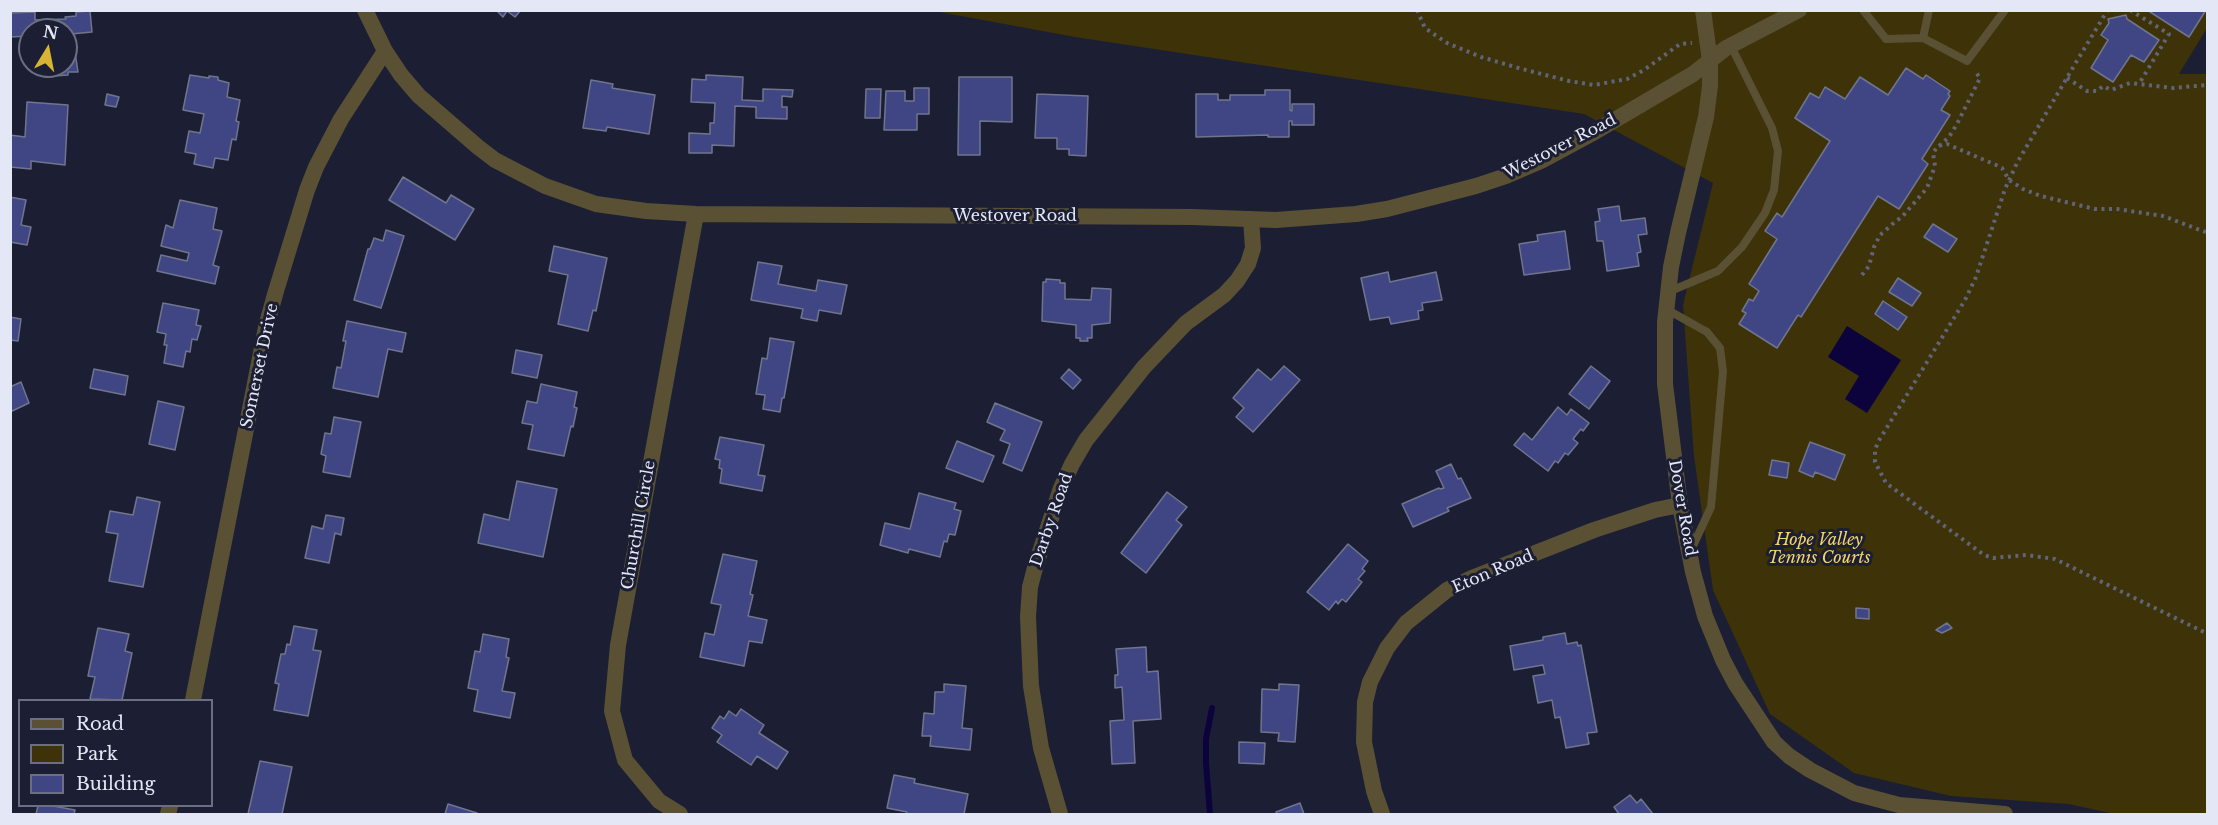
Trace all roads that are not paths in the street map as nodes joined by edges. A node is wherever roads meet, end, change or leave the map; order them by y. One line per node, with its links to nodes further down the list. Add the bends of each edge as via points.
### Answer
1 (365, 10): 9 (street, Westover Road)
2 (1703, 10): 10 (street, Dover Road)
3 (1799, 10): 8 (street, Westover Road)
4 (1863, 10): 7 (lane, via 1886,39)
5 (1929, 10): 7 (lane)
6 (2005, 10): 7 (lane, via 1967,61)
7 (1923, 38)
8 (1731, 46): 10 (street, Westover Road); 13 (lane, via 1772,128 1778,151 1774,190 1765,213 1742,248 1718,271)
9 (385, 51): 11 (street, Westover Road, via 401,75 441,116 519,174 596,204); 16 (street, Somerset Drive, via 341,119 316,167 278,282)
10 (1710, 61): 12 (street, Westover Road, via 1591,134 1506,176 1388,209 1294,220); 13 (street, Dover Road, via 1706,117 1678,233)
11 (696, 214): 12 (street, Westover Road); 18 (street, Churchill Circle, via 618,645 612,711 626,760 659,801)
12 (1251, 219): 19 (street, Darby Road, via 1253,248 1237,281 1186,323 1144,367 1086,440 1061,488 1036,564 1028,617 1031,686 1041,748)
13 (1667, 301): 14 (street, Dover Road, via 1665,384); 15 (lane, via 1707,332 1720,348 1723,370 1711,507)
14 (1680, 505): 15 (street, Dover Road); 20 (street, Eton Road, via 1594,530 1472,578 1447,590 1406,623 1387,648 1365,702 1364,742)
15 (1690, 553): 17 (street, Dover Road, via 1705,616 1723,660 1774,742 1810,770 1854,793)
16 (193, 699)
17 (1939, 812): 21 (street, Dover Road)
18 (680, 814)
19 (1060, 814)
20 (1382, 814)
21 (2005, 814)

